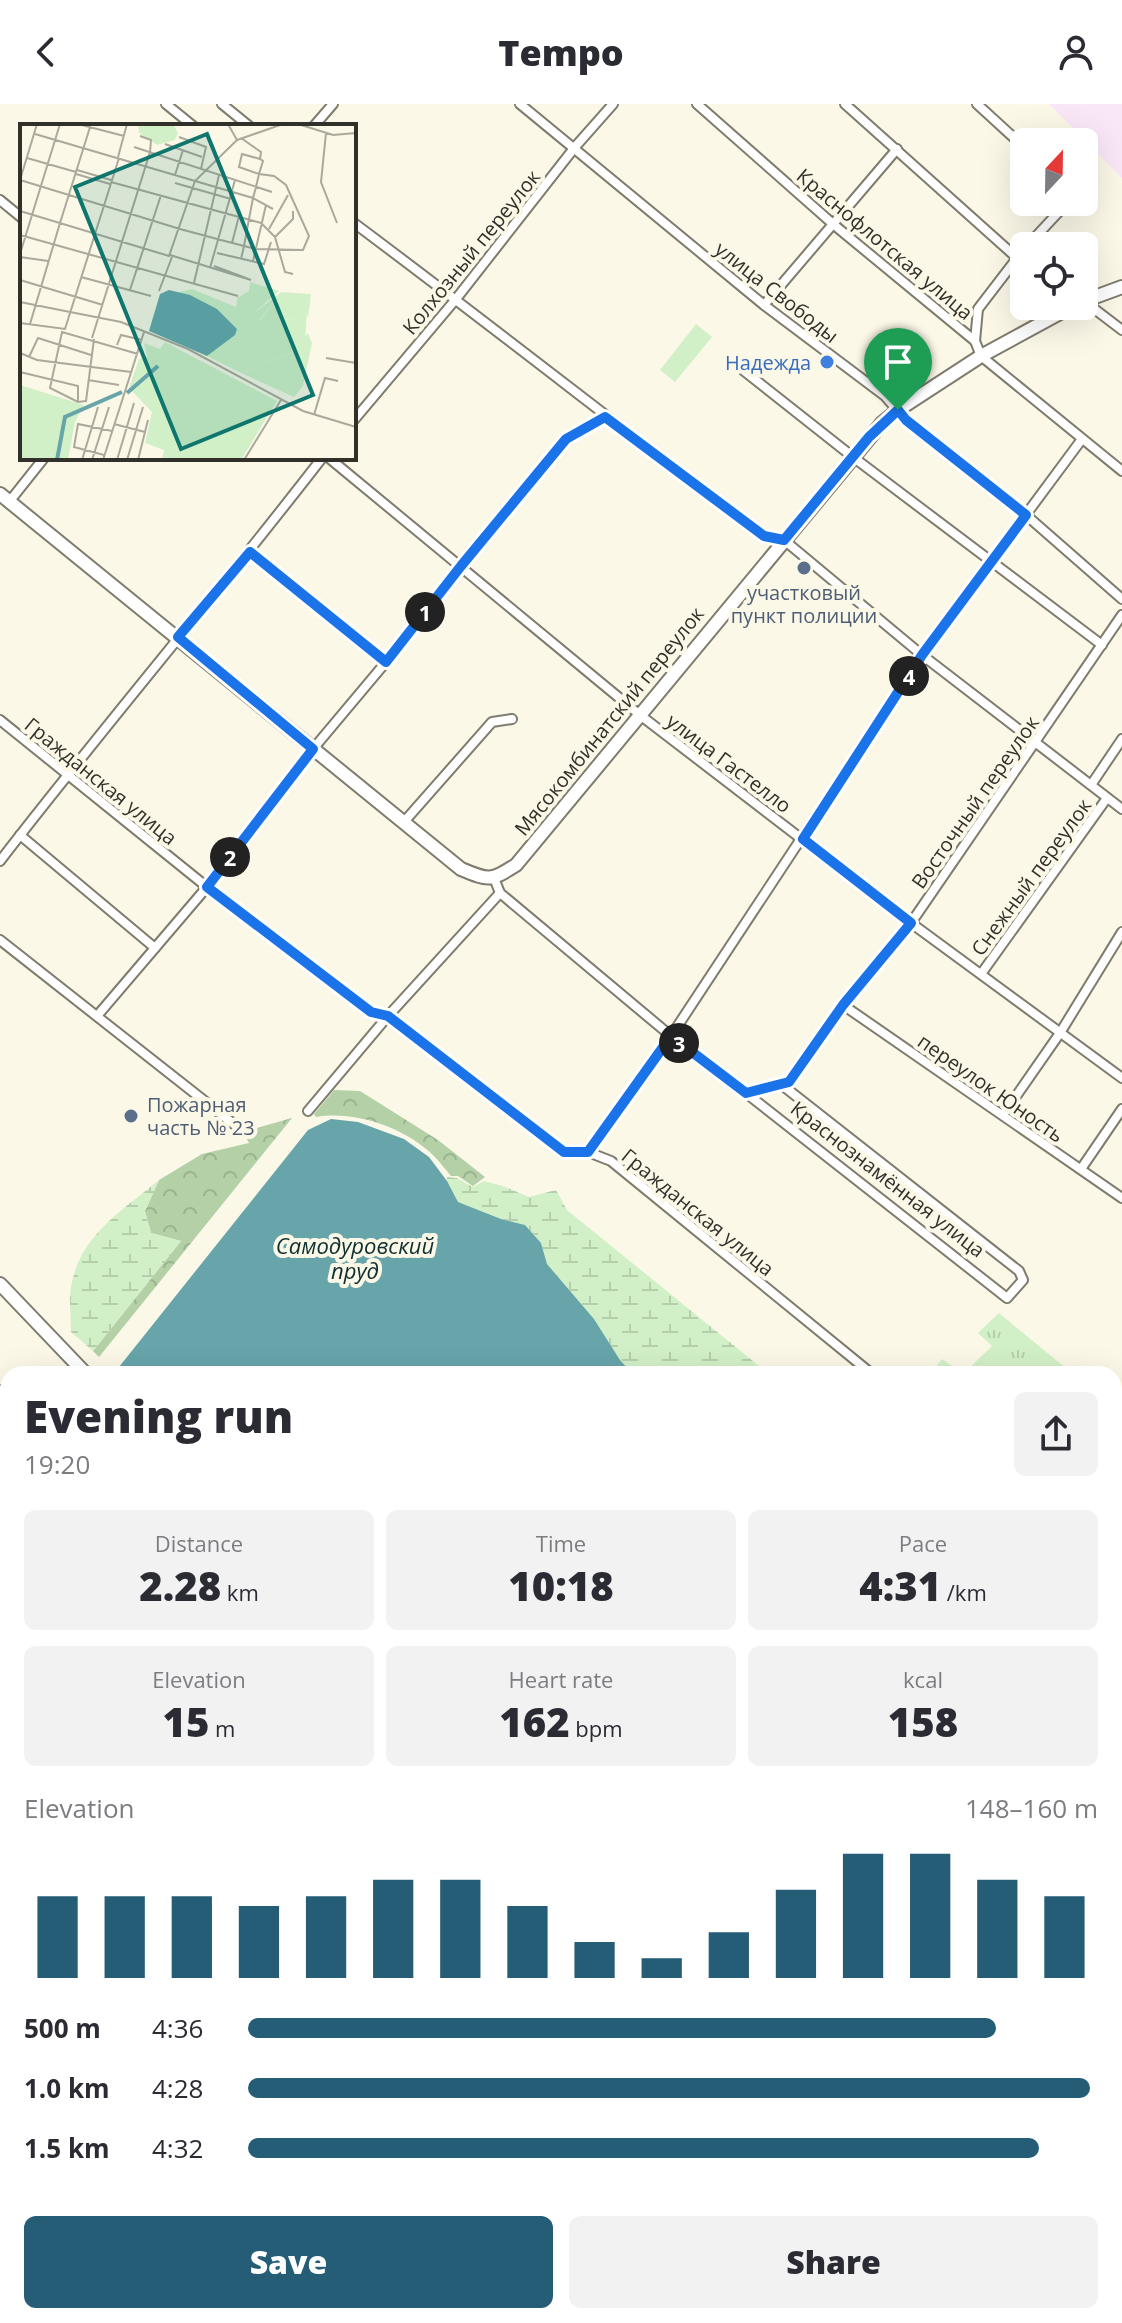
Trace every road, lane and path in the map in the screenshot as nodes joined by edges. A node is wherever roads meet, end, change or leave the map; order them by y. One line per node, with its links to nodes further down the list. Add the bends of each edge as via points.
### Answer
1 (166, 104): 9 (street)
2 (222, 104): 10 (street)
3 (333, 104): 11 (street)
4 (520, 104): 13 (street, улица Свободы)
5 (613, 104): 13 (street, Колхозный переулок)
6 (697, 104): 19 (street, Краснофлотская улица)
7 (845, 104): 14 (street)
8 (977, 104): 12 (street)
9 (191, 124)
10 (247, 124)
11 (316, 124)
12 (1010, 134)
13 (575, 147): 25 (street, Колхозный переулок); 26 (street, улица Свободы)
14 (897, 149): 19 (street); 21 (street)
15 (0, 200): 16 (street)
16 (20, 216)
17 (1055, 216): 20 (street)
18 (356, 224): 25 (street)
19 (833, 224): 26 (street); 30 (street, Краснофлотская улица)
20 (1039, 232)
21 (1010, 252)
22 (1010, 265): 30 (street, via 978,309)
23 (1122, 287): 24 (main road)
24 (1098, 296)
25 (456, 299): 34 (street); 35 (street, Колхозный переулок)
26 (764, 305): 33 (street, улица Свободы)
27 (1098, 312): 29 (street)
28 (1047, 320): 31 (main road, Мясокомбинатский переулок)
29 (1122, 330)
30 (975, 341): 31 (street, Краснофлотская улица)
31 (981, 356): 33 (main road, Мясокомбинатский переулок); 36 (street, Краснофлотская улица)
32 (743, 370): 37 (street)
33 (898, 410): 37 (main road, Мясокомбинатский переулок); 44 (street, улица Свободы)
34 (605, 417): 45 (street, via 764,536); 48 (street, via 566,439)
35 (356, 418)
36 (1082, 439): 41 (street, Краснофлотская улица); 44 (street)
37 (853, 457): 45 (main road, Мясокомбинатский переулок); 47 (street)
38 (42, 460): 42 (street)
39 (320, 460): 46 (street)
40 (331, 460): 48 (street, улица Гастелло)
41 (1122, 471)
42 (4, 498): 43 (main road); 51 (main road)
43 (0, 513)
44 (1026, 515): 47 (street); 49 (street, улица Свободы)
45 (784, 540): 53 (street); 55 (main road, Мясокомбинатский переулок)
46 (250, 552): 51 (street); 54 (street)
47 (992, 562): 52 (street); 53 (street)
48 (461, 566): 54 (street); 55 (street, улица Гастелло)
49 (1122, 599)
50 (1122, 615): 52 (street, Восточный переулок)
51 (178, 637): 60 (main road); 61 (street)
52 (1102, 645): 59 (street, Восточный переулок)
53 (922, 655): 59 (street); 67 (street)
54 (386, 662): 60 (street)
55 (640, 715): 67 (street, улица Гастелло); 69 (main road, Мясокомбинатский переулок, via 516,865)
56 (512, 719): 65 (street, via 492,722)
57 (0, 720): 61 (street, Гражданская улица)
58 (1122, 739): 62 (street, Снежный переулок)
59 (1036, 742): 62 (street); 72 (street, Восточный переулок)
60 (313, 749): 65 (main road); 70 (street)
61 (67, 774): 66 (street); 70 (street, Гражданская улица)
62 (1091, 785): 63 (street)
63 (1107, 798): 64 (street); 76 (street, Снежный переулок)
64 (1122, 809)
65 (403, 823): 69 (main road, via 461,869)
66 (20, 835): 68 (street); 75 (street)
67 (803, 839): 72 (street, улица Гастелло); 81 (street)
68 (0, 861)
69 (494, 878): 71 (street, Краснознамённая улица)
70 (207, 887): 75 (street); 79 (street, Гражданская улица, via 371,1012)
71 (500, 893): 79 (street); 81 (street, Краснознамённая улица)
72 (911, 923): 76 (street, улица Гастелло); 77 (street, Восточный переулок)
73 (1122, 932): 80 (street)
74 (0, 940): 78 (street)
75 (155, 948): 78 (street)
76 (981, 974): 80 (street, улица Гастелло)
77 (843, 1005): 83 (street, Восточный переулок); 87 (street, переулок Юность)
78 (97, 1016): 88 (street)
79 (388, 1016): 86 (street); 89 (street, Гражданская улица, via 564,1152)
80 (1060, 1033): 82 (street, улица Гастелло); 87 (street)
81 (671, 1036): 84 (street, Краснознамённая улица); 89 (street)
82 (1122, 1078)
83 (782, 1085): 84 (street); 84 (street, Краснознамённая улица, via 1019,1271 1020,1285 1007,1298)
84 (746, 1093)
85 (1122, 1109): 90 (street)
86 (308, 1111)
87 (1003, 1115): 90 (street, переулок Юность)
88 (235, 1125)
89 (588, 1152): 94 (street, Гражданская улица, via 611,1161)
90 (1081, 1169): 91 (street, переулок Юность)
91 (1122, 1198)
92 (0, 1284): 93 (main road)
93 (74, 1366)
94 (862, 1366)

